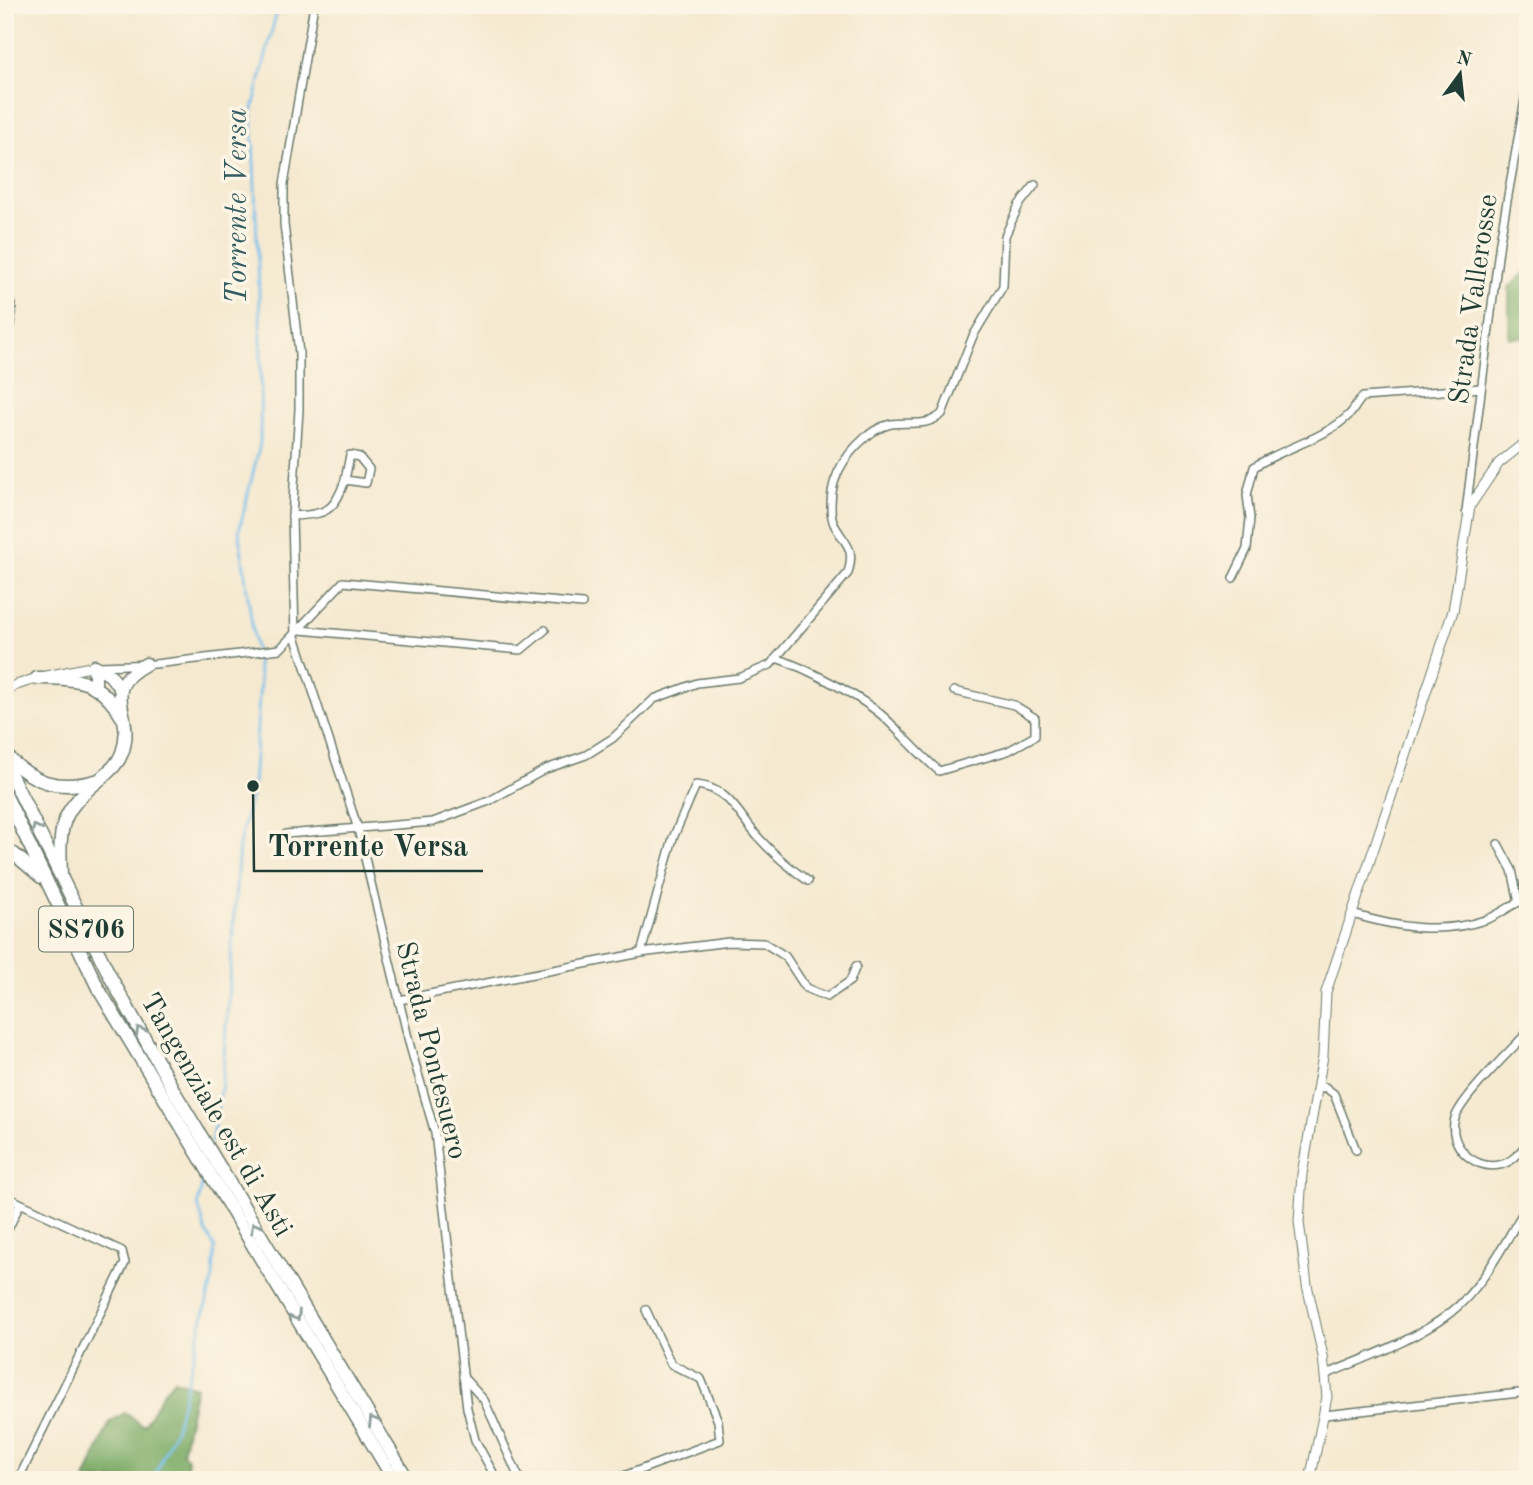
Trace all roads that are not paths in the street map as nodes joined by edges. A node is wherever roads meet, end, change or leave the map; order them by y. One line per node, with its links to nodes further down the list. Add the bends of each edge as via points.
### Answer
1 (314, 5): 9 (street, Strada Pontesuero, via 284,184 284,224 299,354)
2 (1528, 82): 6 (street, Strada Vallerosse, via 1515,139)
3 (1035, 185): 15 (street, via 1005,236 1003,286 973,337 942,414 932,423 891,424 869,434 834,480 834,523 851,557 848,573)
4 (5, 296): 5 (highway, via 10,310)
5 (5, 337)
6 (1480, 388): 10 (street, Strada Vallerosse); 11 (street, via 1363,397 1349,415 1311,440 1278,451 1254,467 1247,495 1247,549)
7 (1528, 440): 10 (street, via 1488,476)
8 (345, 480): 9 (street, via 338,502 321,514)
9 (292, 516): 14 (street, Strada Pontesuero)
10 (1465, 522): 35 (street, via 1453,611)
11 (1233, 578)
12 (582, 604): 14 (street, via 343,582)
13 (545, 630): 14 (street, via 521,650)
14 (298, 633): 16 (street, via 280,649); 28 (street, Strada Pontesuero)
15 (776, 658): 22 (street, via 807,669 883,716 939,771 996,755 1035,736 1035,718 1014,705); 28 (street, via 739,678 697,683 654,699 613,738 586,755 546,769 489,801 433,822)
16 (146, 664): 17 (street); 20 (highway, via 128,674)
17 (95, 666): 18 (street); 19 (highway); 20 (highway)
18 (37, 678): 19 (highway, via 72,678); 21 (street)
19 (95, 685): 23 (highway)
20 (120, 688): 23 (highway)
21 (5, 690)
22 (954, 691)
23 (124, 720): 26 (highway, via 121,757)
24 (5, 754): 26 (highway, via 53,785 72,788)
25 (5, 763): 32 (highway, Tangenziale est di Asti / SS706, one-way to 25)
26 (99, 780): 32 (highway, via 70,806 62,821)
27 (5, 794): 34 (highway, Tangenziale est di Asti / SS706)
28 (358, 829): 29 (street); 38 (street, Strada Pontesuero)
29 (286, 834)
30 (1498, 844): 35 (street, via 1512,870 1519,902 1485,920 1430,929 1401,928)
31 (5, 851): 34 (highway)
32 (61, 880): 54 (highway, Tangenziale est di Asti / SS706, one-way to 32, via 174,1091)
33 (808, 881): 36 (street, via 780,861 731,799 710,786 696,785 673,838)
34 (48, 884): 53 (highway, Tangenziale est di Asti / SS706, one-way to 53, via 98,988)
35 (1352, 914): 40 (street, via 1325,992)
36 (641, 953): 37 (street, via 729,942 764,943 785,956 806,988 827,997 850,981); 38 (street)
37 (856, 966)
38 (399, 1000): 49 (street, Strada Pontesuero, via 442,1167)
39 (1528, 1032): 41 (street, via 1458,1112 1454,1130 1459,1147 1484,1165 1507,1162)
40 (1317, 1090): 42 (street, via 1325,1087 1334,1094); 48 (street, via 1302,1174 1299,1222)
41 (1528, 1143)
42 (1356, 1150)
43 (5, 1196): 44 (street)
44 (20, 1204): 46 (street); 52 (street, via 122,1251 125,1263)
45 (1528, 1204): 48 (street, via 1491,1264 1450,1313 1403,1341)
46 (5, 1236)
47 (646, 1310): 57 (street, via 671,1364 701,1379 718,1421 720,1440)
48 (1325, 1375): 51 (street)
49 (462, 1377): 55 (street, Strada Pontesuero, via 475,1440); 56 (street, via 484,1400)
50 (1528, 1392): 51 (street)
51 (1325, 1415): 58 (street)
52 (18, 1480)
53 (394, 1480)
54 (408, 1480)
55 (497, 1480)
56 (520, 1480)
57 (613, 1480)
58 (1310, 1480)

